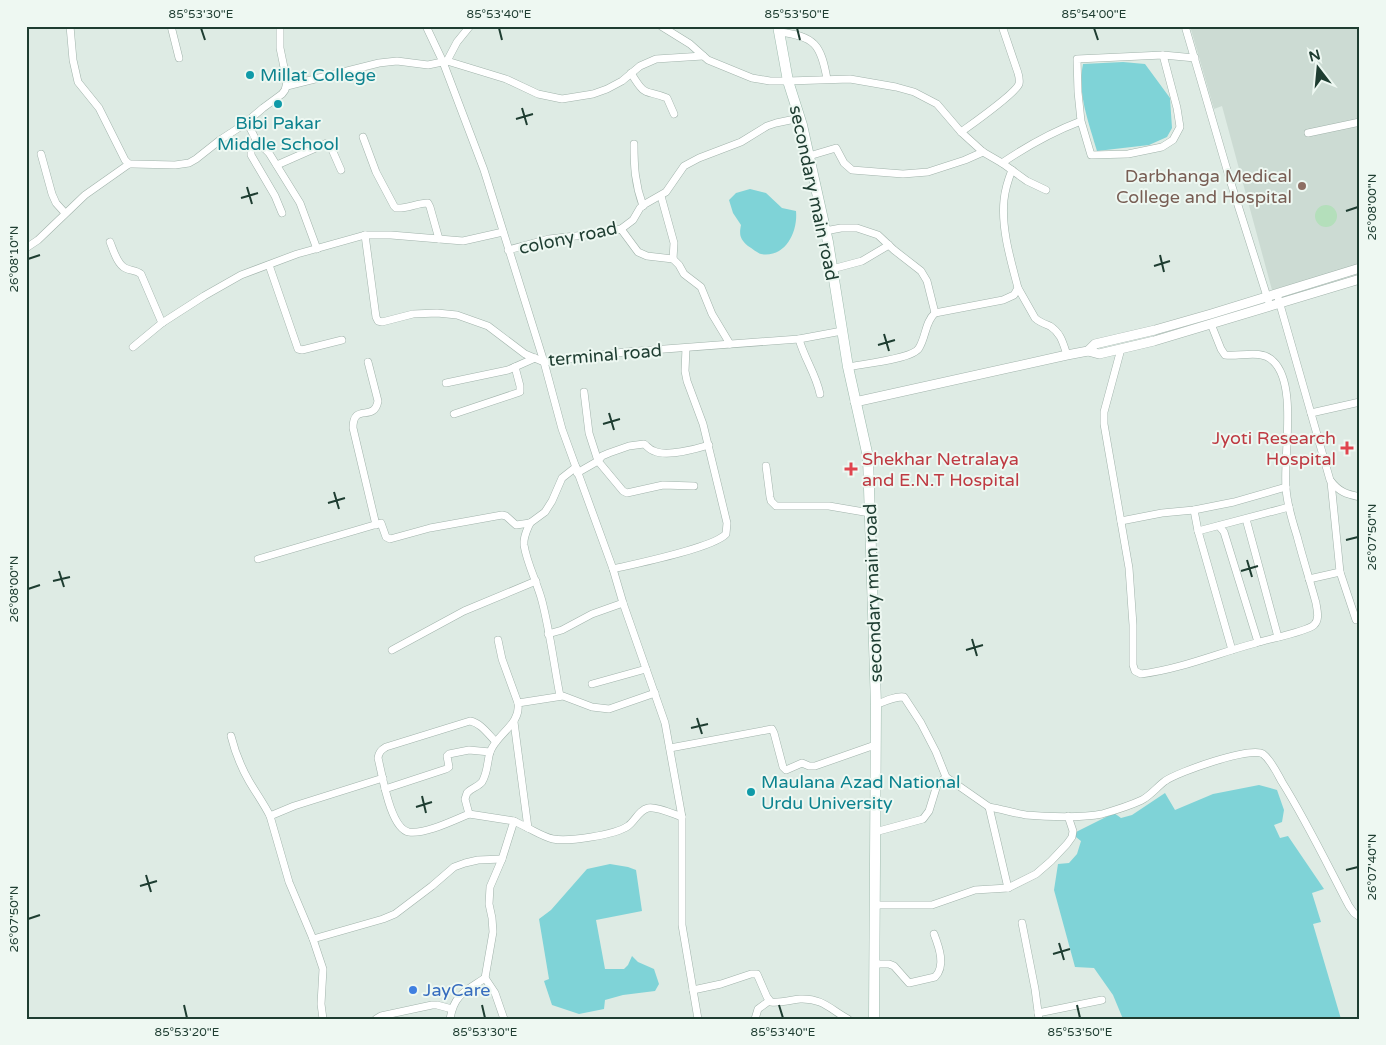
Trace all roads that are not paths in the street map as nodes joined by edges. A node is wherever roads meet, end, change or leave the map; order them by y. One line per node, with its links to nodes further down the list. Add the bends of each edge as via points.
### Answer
1 (70, 26): 33 (street, via 78,82 99,108)
2 (171, 26): 12 (street)
3 (280, 26): 18 (street, via 280,48)
4 (426, 26): 14 (street)
5 (470, 26): 14 (street)
6 (1002, 26): 24 (street, via 1019,84)
7 (1185, 26): 13 (street)
8 (665, 28): 11 (street)
9 (778, 29): 16 (street, via 801,36 818,47); 17 (main road, secondary main road)
10 (1163, 55): 13 (street); 21 (street, via 1077,59); 21 (street, via 1180,127 1173,140 1162,147 1128,154 1091,155)
11 (703, 56): 15 (street, via 656,59); 17 (street, via 752,78)
12 (179, 58)
13 (1195, 58): 58 (street, via 1230,180)
14 (445, 62): 15 (street, via 562,99 607,89); 18 (street, via 428,65 397,60); 44 (street)
15 (631, 73): 19 (street, via 644,92 667,98)
16 (827, 79): 17 (street); 24 (street, via 850,78 914,92 937,104)
17 (788, 81): 20 (main road, secondary main road)
18 (287, 86): 22 (street, via 282,94)
19 (674, 114)
20 (800, 118): 31 (main road, secondary main road); 38 (street, colony road, via 767,126 741,142 690,162)
21 (1081, 121): 32 (street, via 1042,138)
22 (247, 122): 27 (street); 33 (street, via 190,163 175,166)
23 (1360, 122): 25 (street)
24 (962, 132): 29 (street)
25 (1308, 133)
26 (363, 137): 46 (street, via 394,206 398,209 428,203)
27 (256, 140): 34 (street); 41 (street, via 251,155)
28 (634, 144): 39 (street, via 636,184)
29 (983, 152): 31 (street, via 928,172 908,174 852,170 844,164 836,148); 32 (street)
30 (40, 154): 40 (street, via 52,194)
31 (809, 156): 43 (main road, secondary main road)
32 (1002, 163): 36 (street)
33 (129, 164): 40 (street)
34 (277, 165): 35 (street, via 327,143); 50 (street, via 300,203)
35 (341, 170)
36 (1012, 170): 37 (street); 57 (street, via 1003,214)
37 (1046, 190)
38 (661, 196): 39 (street, colony road); 52 (street, via 674,243)
39 (643, 206): 42 (street, colony road)
40 (65, 213): 49 (street)
41 (282, 213)
42 (621, 229): 51 (street, colony road, via 549,239); 52 (street, via 642,254)
43 (824, 231): 48 (street, via 857,228 878,235); 55 (main road, secondary main road)
44 (503, 232): 46 (street, via 463,241); 51 (street)
45 (365, 235): 46 (street); 50 (street); 73 (street, terminal road, via 378,321 414,314 457,315 488,326)
46 (439, 239)
47 (110, 242): 61 (street, via 122,266 141,274)
48 (889, 245): 55 (street, via 862,261); 59 (street, via 924,275)
49 (26, 248)
50 (317, 249): 53 (street)
51 (508, 250): 75 (street)
52 (673, 260): 67 (street, via 701,287)
53 (269, 265): 61 (street, via 241,275); 66 (street, via 298,349)
54 (1360, 268): 58 (street)
55 (832, 269): 64 (main road, secondary main road)
56 (1360, 278): 58 (street)
57 (1018, 288): 59 (street, via 1014,295 1003,300); 72 (street, via 1035,318 1059,334)
58 (1273, 300): 60 (street); 62 (street); 83 (street)
59 (935, 313): 77 (street, via 930,318 920,348 914,353)
60 (1188, 320): 63 (street); 71 (street, via 1095,344)
61 (162, 323): 68 (street)
62 (1211, 324): 63 (street); 91 (street, via 1225,354 1268,357 1281,372 1288,410)
63 (1191, 330): 70 (street)
64 (842, 331): 65 (street, terminal road); 77 (main road, secondary main road)
65 (799, 339): 67 (street, terminal road); 80 (street)
66 (342, 340)
67 (730, 344): 69 (street, terminal road)
68 (133, 347)
69 (686, 348): 75 (street, terminal road); 85 (street, via 687,381)
70 (1121, 349): 71 (street, via 1099,354); 97 (street, via 1104,412 1104,430)
71 (1088, 351): 72 (street)
72 (1067, 355): 81 (street)
73 (535, 358): 75 (street, terminal road); 76 (street)
74 (368, 362): 99 (street, via 377,406 373,411 353,418 353,428)
75 (544, 362): 88 (street)
76 (516, 367): 78 (street); 84 (street, via 520,392)
77 (848, 367): 81 (main road, secondary main road)
78 (446, 384)
79 (584, 392): 86 (street, via 589,433)
80 (820, 394)
81 (855, 402): 95 (main road, secondary main road, via 868,456)
82 (1360, 402): 83 (street)
83 (1311, 413): 89 (street)
84 (454, 414)
85 (708, 445): 86 (street, via 662,453 638,444 609,453); 103 (street, via 727,523 726,534 695,548)
86 (598, 461): 88 (street); 90 (street, via 625,492 663,485)
87 (766, 466): 95 (street, via 770,497 776,506 829,506)
88 (576, 470): 98 (street, via 562,478 545,512); 103 (street)
89 (1330, 480): 92 (street, via 1346,494); 104 (street)
90 (694, 486)
91 (1286, 487): 93 (street); 94 (street)
92 (1360, 497)
93 (1289, 507): 96 (street); 105 (street)
94 (1194, 510): 97 (street); 101 (street)
95 (870, 513): 120 (main road, secondary main road)
96 (1246, 519): 100 (street); 110 (street)
97 (1121, 521): 114 (street, via 1129,568 1135,671 1148,673)
98 (530, 523): 99 (street, via 516,525 502,515 390,539 386,537 382,524); 106 (street, via 524,545)
99 (376, 525): 102 (street)
100 (1218, 526): 101 (street); 112 (street, via 1224,532)
101 (1198, 531): 114 (street)
102 (258, 559)
103 (613, 569): 107 (street)
104 (1340, 572): 105 (street); 108 (street)
105 (1309, 579): 110 (street, via 1318,611 1316,623)
106 (536, 581): 109 (street); 113 (street, via 464,610)
107 (623, 603): 109 (street); 115 (street)
108 (1356, 620)
109 (548, 634): 118 (street)
110 (1278, 637): 112 (street)
111 (498, 640): 119 (street)
112 (1258, 642): 114 (street)
113 (392, 650)
114 (1232, 650)
115 (646, 669): 116 (street); 117 (street)
116 (592, 684)
117 (654, 692): 118 (street, via 609,709); 125 (street)
118 (560, 696): 119 (street)
119 (518, 702): 121 (street)
120 (876, 704): 124 (main road, secondary main road); 127 (street, via 904,697 921,722)
121 (514, 722): 123 (street); 136 (street)
122 (231, 736): 132 (street, via 248,780)
123 (496, 742): 126 (street); 128 (street, via 480,725 470,721 386,747 378,758)
124 (875, 745): 125 (street, via 815,766 802,763 786,770 772,729); 137 (main road, secondary main road)
125 (670, 748): 134 (street)
126 (490, 752): 129 (street, via 469,750 449,754 449,767 446,769); 131 (street, via 482,782 466,796)
127 (946, 777): 130 (street); 137 (street, via 938,783 923,819)
128 (383, 778): 129 (street); 132 (street)
129 (385, 789): 131 (street, via 394,818 408,832 432,829)
130 (989, 807): 133 (street, via 1026,815); 139 (street)
131 (469, 814): 135 (street)
132 (270, 816): 144 (street, via 289,882)
133 (1068, 816): 139 (street, via 1073,831 1067,844 1036,874); 141 (street, via 1099,814 1130,806 1176,775 1212,762 1258,752 1269,760 1349,906)
134 (682, 817): 136 (street, via 647,808 620,830 562,839 547,837); 147 (street, via 682,925)
135 (514, 821): 136 (street); 138 (street)
136 (528, 828)
137 (875, 832): 140 (main road, secondary main road)
138 (502, 859): 144 (street, via 478,860 454,867 395,914); 146 (street, via 490,887 493,932)
139 (1008, 888): 140 (street, via 975,890 932,905)
140 (874, 905): 145 (main road, secondary main road)
141 (1360, 917)
142 (1022, 923): 151 (street)
143 (934, 934): 145 (street, via 941,955 935,977 909,982 894,966)
144 (313, 939): 152 (street, via 324,968)
145 (874, 964): 159 (main road, secondary main road)
146 (485, 978): 150 (street, via 462,994); 155 (street, via 495,992)
147 (693, 990): 149 (street, via 754,974 758,976); 156 (street)
148 (1102, 1000): 151 (street)
149 (769, 1001): 157 (street, via 758,1009); 158 (street, via 810,1000 828,1005)
150 (452, 1009): 153 (street, via 432,1005); 154 (street)
151 (1039, 1016)
152 (322, 1019)
153 (376, 1019)
154 (450, 1019)
155 (504, 1019)
156 (698, 1019)
157 (755, 1019)
158 (848, 1019)
159 (874, 1019)

